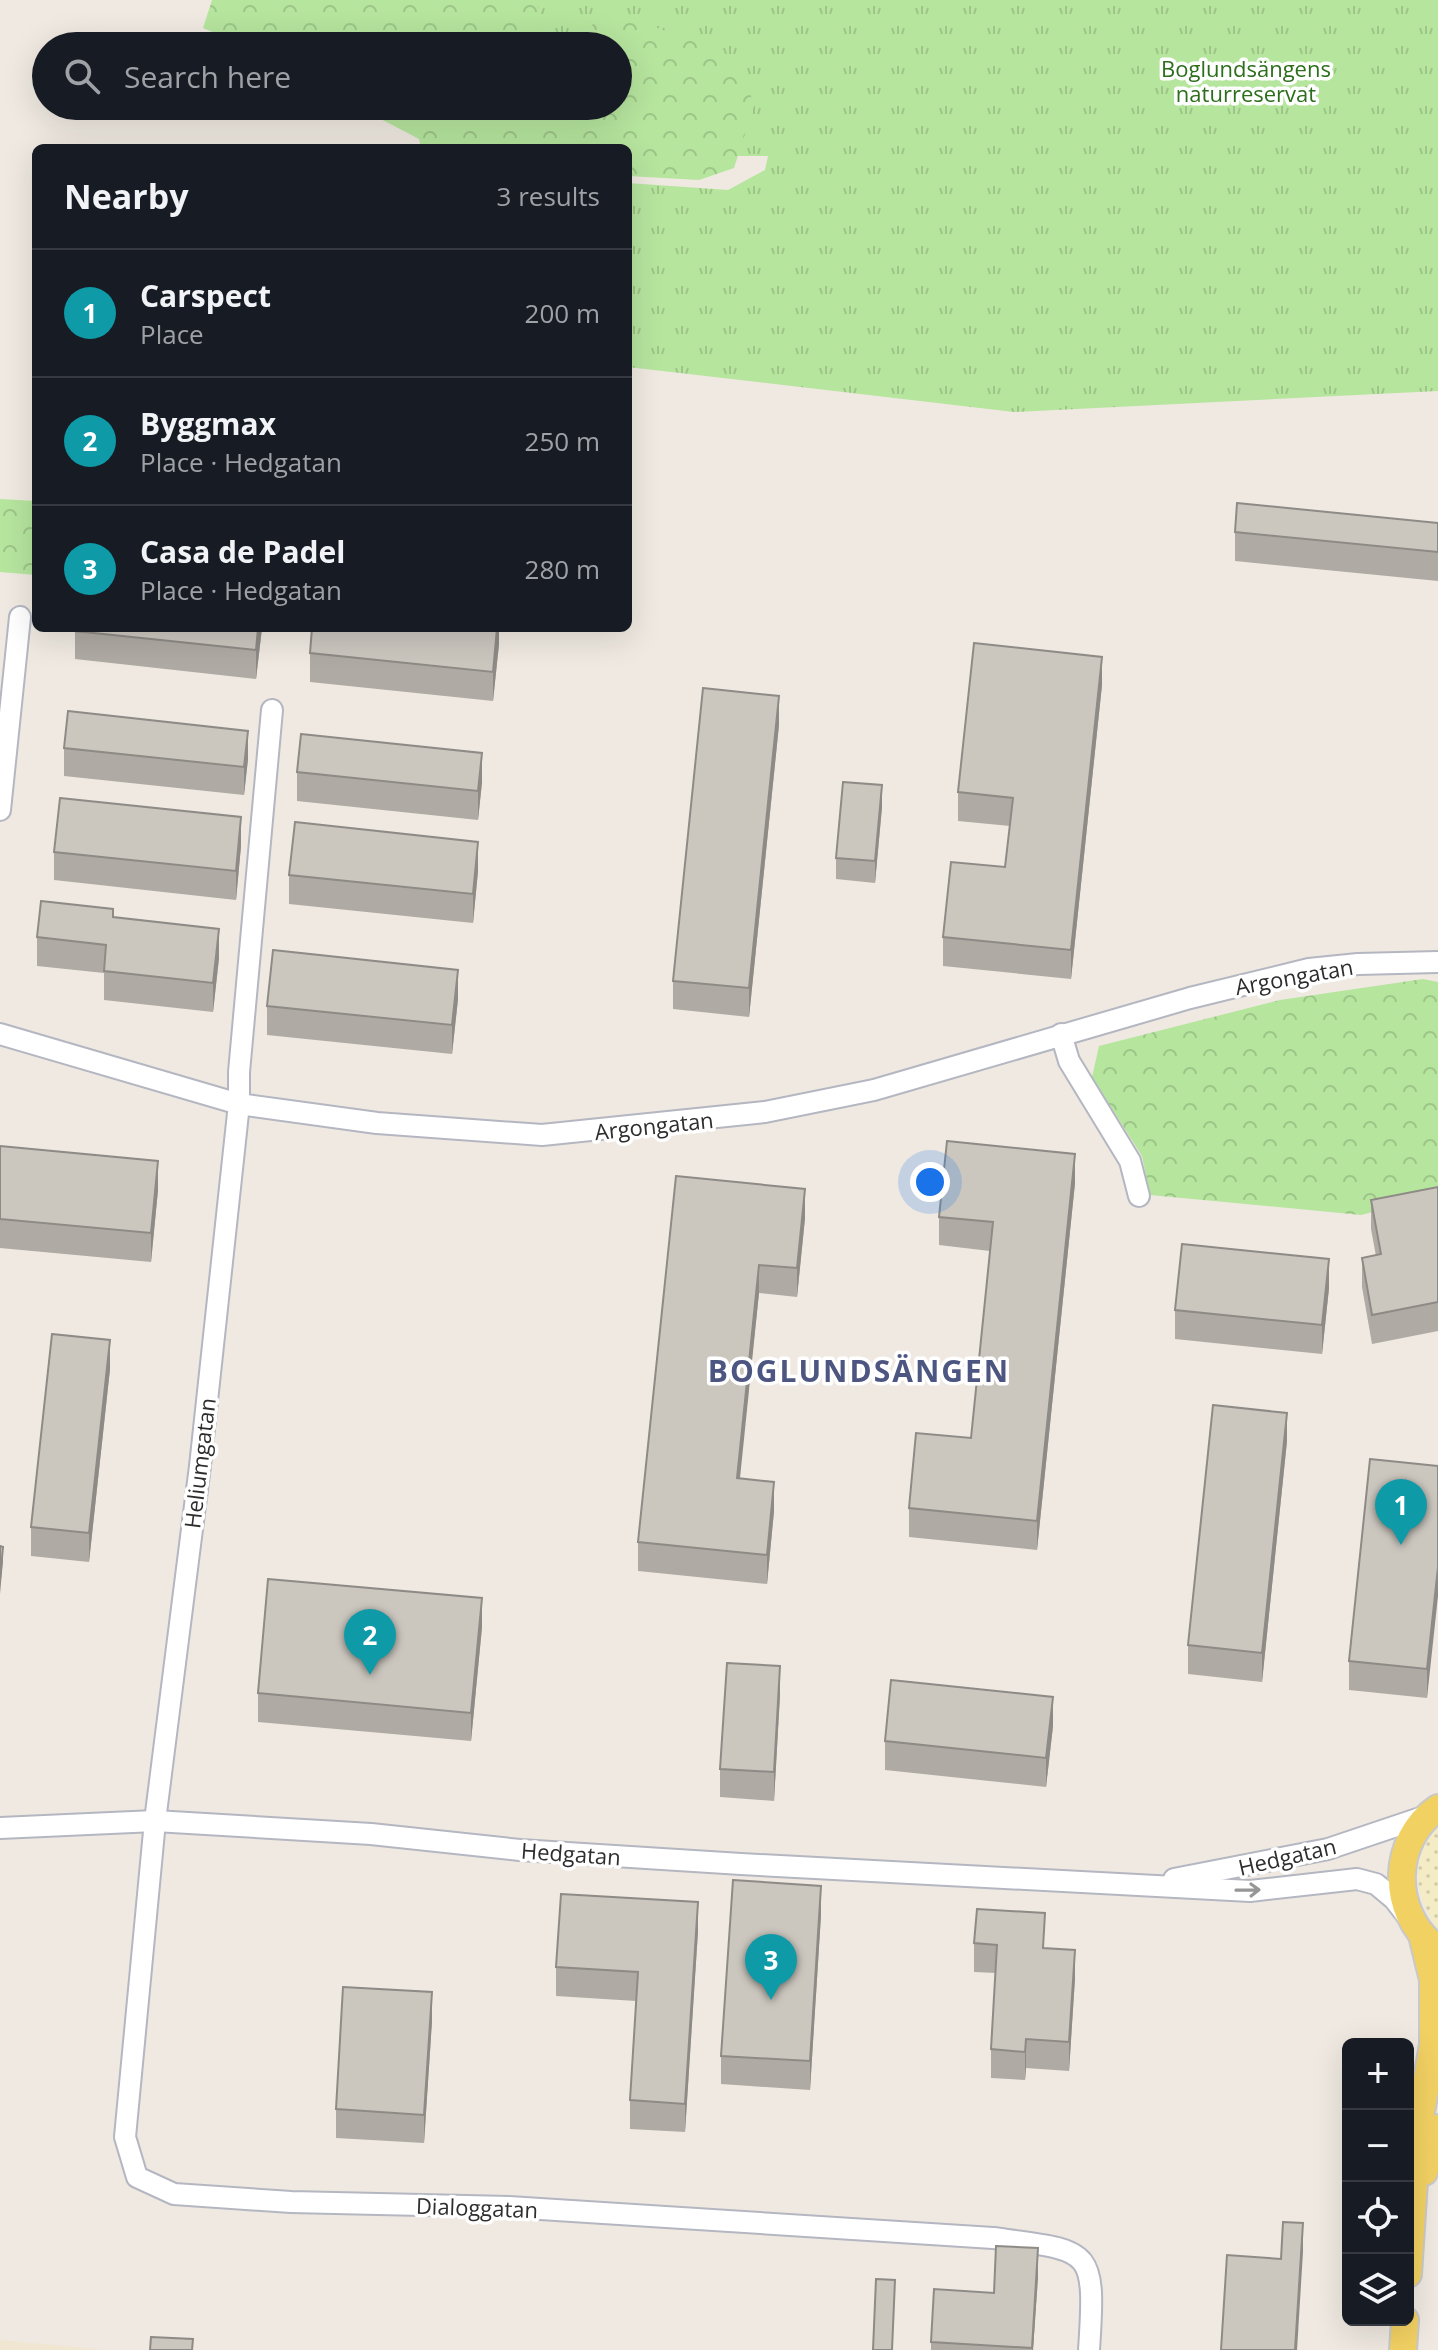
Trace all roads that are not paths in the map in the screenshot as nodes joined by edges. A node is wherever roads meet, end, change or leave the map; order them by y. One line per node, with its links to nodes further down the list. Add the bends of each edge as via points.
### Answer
1 (20, 617): 3 (street)
2 (272, 710): 8 (street)
3 (4, 720): 4 (street)
4 (0, 810)
5 (1438, 962): 7 (street, Argongatan, via 1309,969)
6 (0, 1034): 8 (street, Argongatan)
7 (1061, 1034): 8 (street, Argongatan, via 858,1093 765,1112 614,1130 542,1135 460,1131); 9 (street, via 1069,1061 1130,1161)
8 (239, 1104): 11 (street, Heliumgatan)
9 (1139, 1196)
10 (1434, 1812): 13 (street, Hedgatan, via 1328,1849); 14 (main road, via 1411,1837 1402,1863 1401,1887)
11 (155, 1821): 12 (street, Hedgatan); 13 (street, Hedgatan, via 583,1854); 19 (street, Dialoggatan, via 125,2137 137,2177 174,2194 524,2208 993,2238 1066,2248 1085,2263 1093,2290)
12 (0, 1828)
13 (1142, 1885): 14 (street, Hedgatan, one-way to 14, via 1250,1891 1357,1879 1376,1884 1394,1899)
14 (1424, 1936): 16 (main road, via 1433,1980 1433,2045 1417,2135)
15 (1438, 2128): 16 (main road)
16 (1415, 2202): 17 (main road)
17 (1410, 2254)
18 (1405, 2326): 20 (main road)
19 (1089, 2350)
20 (1403, 2350)

